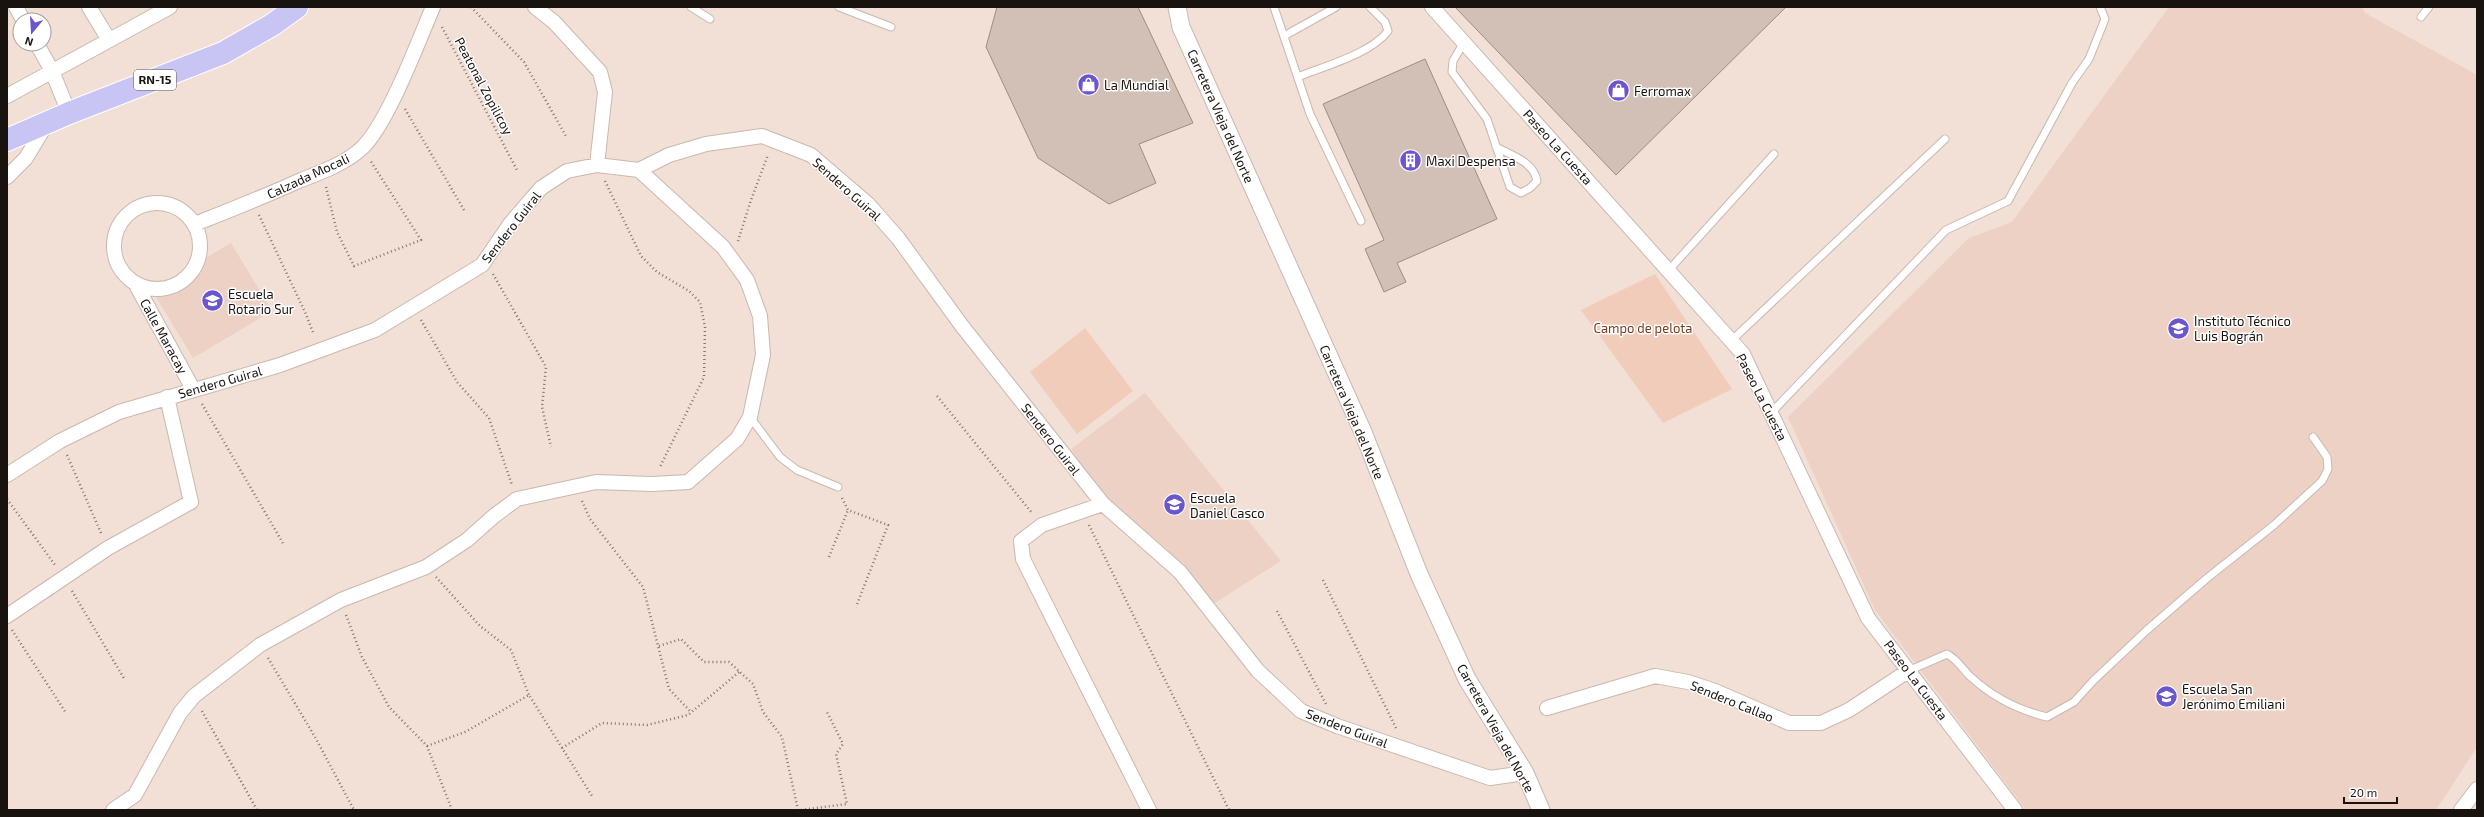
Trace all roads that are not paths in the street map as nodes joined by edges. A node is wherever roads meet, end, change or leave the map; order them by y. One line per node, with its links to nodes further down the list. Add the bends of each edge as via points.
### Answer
1 (89, 7): 19 (street)
2 (170, 7): 19 (street)
3 (297, 7): 25 (main road, RN-15, via 223,54)
4 (535, 7): 31 (street, via 554,22 600,72 605,92)
5 (691, 7): 16 (lane)
6 (839, 7): 17 (lane)
7 (1177, 7): 50 (street, Carretera Vieja del Norte, via 1181,27 1363,432 1419,574 1467,679)
8 (1274, 7): 18 (lane)
9 (1336, 7): 18 (lane)
10 (1370, 7): 23 (lane, via 1385,22 1388,31 1383,37 1370,47)
11 (1432, 7): 20 (street, Paseo La Cuesta)
12 (2100, 7): 41 (lane, via 2105,19 2089,59 2072,83 2008,200 1946,230)
13 (2429, 7): 15 (lane)
14 (432, 8): 35 (street, Calzada Mocali, via 395,92 363,147 322,171)
15 (2421, 17)
16 (710, 19)
17 (891, 27)
18 (1284, 36): 23 (lane)
19 (109, 40): 22 (street)
20 (1464, 42): 29 (lane, via 1453,61 1452,72 1487,119); 36 (street, Paseo La Cuesta)
21 (41, 52): 22 (street)
22 (52, 71): 24 (street); 25 (street)
23 (1298, 77): 34 (lane, via 1310,114)
24 (7, 96)
25 (69, 113): 26 (main road, RN-15)
26 (47, 122): 28 (main road, RN-15); 33 (street, via 26,158)
27 (1945, 139): 38 (lane)
28 (7, 140)
29 (1496, 148): 29 (lane, via 1510,187 1521,193 1537,181 1536,173 1525,162)
30 (1774, 154): 36 (lane)
31 (596, 165): 32 (street, Sendero Guiral); 39 (street, Sendero Guiral, via 567,171 541,188 510,224 482,265 375,330 280,365)
32 (639, 170): 42 (street, via 723,247 747,280 760,316 763,355); 46 (street, Sendero Guiral, via 669,154 706,144 762,136 810,155 868,204 898,238 962,326)
33 (7, 177)
34 (1361, 221)
35 (195, 224): 37 (street, Calle Maracay, via 200,238 200,252 196,265 188,277 176,285 162,289); 37 (street, Calle Maracay, via 175,206 162,203 143,205 126,215 118,226 114,238 114,251 117,264 124,275)
36 (1668, 271): 38 (street, Paseo La Cuesta)
37 (134, 283): 39 (street, Calle Maracay)
38 (1731, 341): 41 (street, Paseo La Cuesta, via 1743,354)
39 (193, 389): 40 (street, Sendero Guiral)
40 (167, 397): 44 (street, Sendero Guiral, via 119,412 60,440); 47 (street, via 191,502 108,548)
41 (1771, 413): 48 (street, Paseo La Cuesta, via 1868,618)
42 (750, 417): 45 (lane, via 780,457 797,470); 52 (street, via 737,438 688,482 596,482 517,499 467,540 426,567 341,600 260,645 194,696 180,713 135,795)
43 (2313, 437): 48 (lane, via 2327,457 2328,469 2322,481 2274,525 2206,578 2153,625 2074,702 2047,717 2031,713 1999,700 1947,654)
44 (7, 475)
45 (838, 487)
46 (1103, 504): 50 (street, Sendero Guiral, via 1180,572 1258,671 1301,711 1337,726 1490,778); 53 (street, via 1042,526 1021,541 1023,559)
47 (9, 622)
48 (1908, 671): 49 (street, Sendero Callao, via 1849,710 1821,723 1789,723 1715,691 1688,682 1655,676); 55 (street, Paseo La Cuesta)
49 (1547, 708)
50 (1525, 773): 54 (street, Carretera Vieja del Norte)
51 (2477, 789): 56 (street)
52 (113, 810)
53 (1149, 810)
54 (1541, 810)
55 (2015, 810)
56 (2461, 810)

